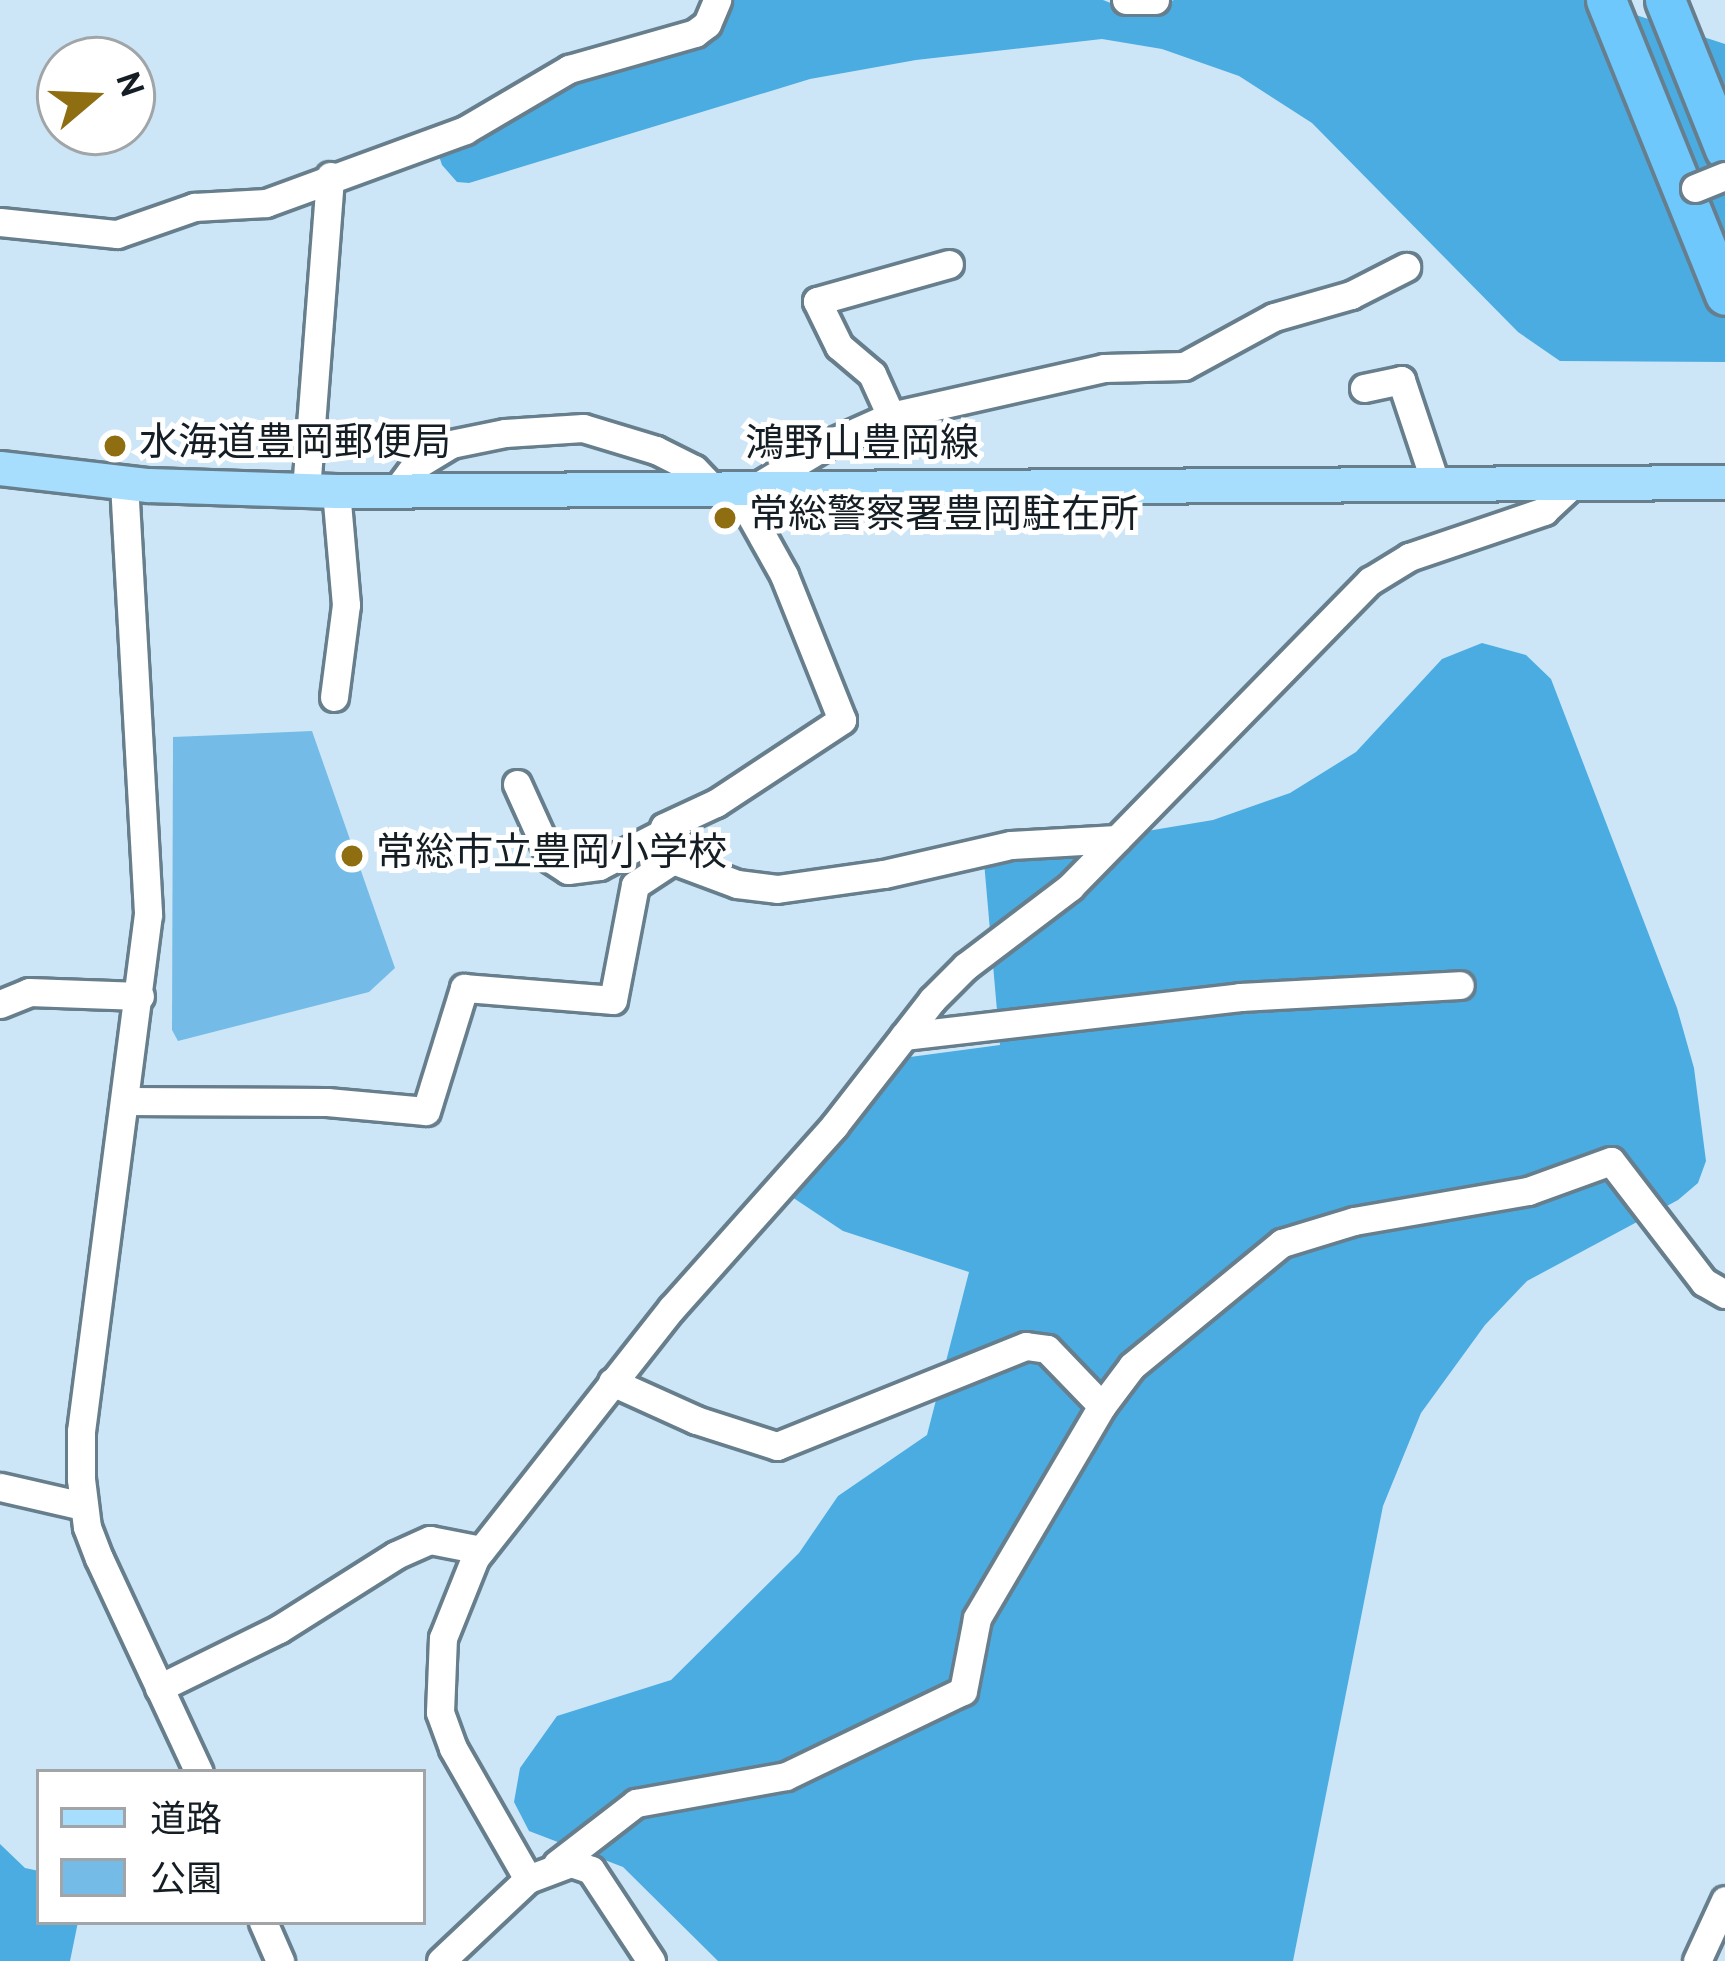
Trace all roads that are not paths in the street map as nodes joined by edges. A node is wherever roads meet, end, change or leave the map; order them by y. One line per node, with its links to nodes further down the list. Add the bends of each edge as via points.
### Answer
1 (717, 0): 10 (street, via 695,33 569,69 465,130)
2 (1126, 0): 3 (street)
3 (1155, 0)
4 (1606, 0): 12 (highway)
5 (1626, 0): 14 (highway)
6 (1665, 0): 9 (highway)
7 (1684, 0): 8 (highway)
8 (1725, 98)
9 (1725, 149)
10 (330, 176): 13 (street, via 266,203 194,207 117,234); 26 (street)
11 (1725, 176): 12 (street, bridge)
12 (1690, 190): 17 (highway)
13 (0, 222)
14 (1725, 240)
15 (949, 264): 19 (street, via 817,301 839,346 872,374)
16 (1406, 267): 19 (street, via 1351,295 1274,317 1184,366 1103,368)
17 (1725, 295)
18 (1364, 388): 24 (street, via 1401,380)
19 (891, 416): 25 (street)
20 (0, 468): 22 (main road, 鴻野山豊岡線)
21 (1725, 482): 23 (main road, 鴻野山豊岡線)
22 (124, 483): 26 (main road, 鴻野山豊岡線); 34 (street, via 148,914)
23 (1573, 484): 24 (main road, 鴻野山豊岡線); 31 (street, via 1544,511 1409,557 1370,581)
24 (1436, 485): 25 (main road, 鴻野山豊岡線)
25 (734, 489): 27 (main road, 鴻野山豊岡線); 27 (street, via 656,451 583,428 451,444 415,466); 30 (street, via 784,575 842,720)
26 (321, 491): 27 (main road, 鴻野山豊岡線); 28 (street, via 346,605)
27 (396, 491)
28 (334, 697)
29 (517, 784): 30 (street, via 551,860 568,870 598,866)
30 (665, 832): 32 (street)
31 (1118, 839): 32 (street, via 1011,845 777,889); 36 (street, via 1070,887 966,966)
32 (673, 860): 37 (street, via 635,885 614,1000 464,988 426,1111)
33 (1460, 985): 36 (street, via 1240,997)
34 (140, 996): 35 (street, via 29,992); 37 (street)
35 (0, 1004)
36 (904, 1036): 39 (street)
37 (125, 1101): 42 (street, via 81,1431)
38 (1725, 1294): 40 (street, via 1704,1282 1611,1161 1528,1191 1354,1221 1282,1243 1132,1366)
39 (612, 1382): 40 (street, via 777,1446 1026,1346 1047,1349); 43 (street)
40 (1102, 1406): 46 (street, via 977,1618 964,1691 786,1776 636,1803)
41 (0, 1487): 42 (street)
42 (83, 1506): 44 (street)
43 (481, 1550): 44 (street, via 430,1540); 47 (street, via 443,1638 440,1712 452,1748)
44 (159, 1688): 45 (street)
45 (198, 1769)
46 (557, 1864): 47 (street); 52 (street, via 591,1870)
47 (528, 1879): 51 (street)
48 (1725, 1900): 53 (street)
49 (264, 1925): 50 (street)
50 (280, 1961)
51 (440, 1961)
52 (651, 1961)
53 (1696, 1961)

